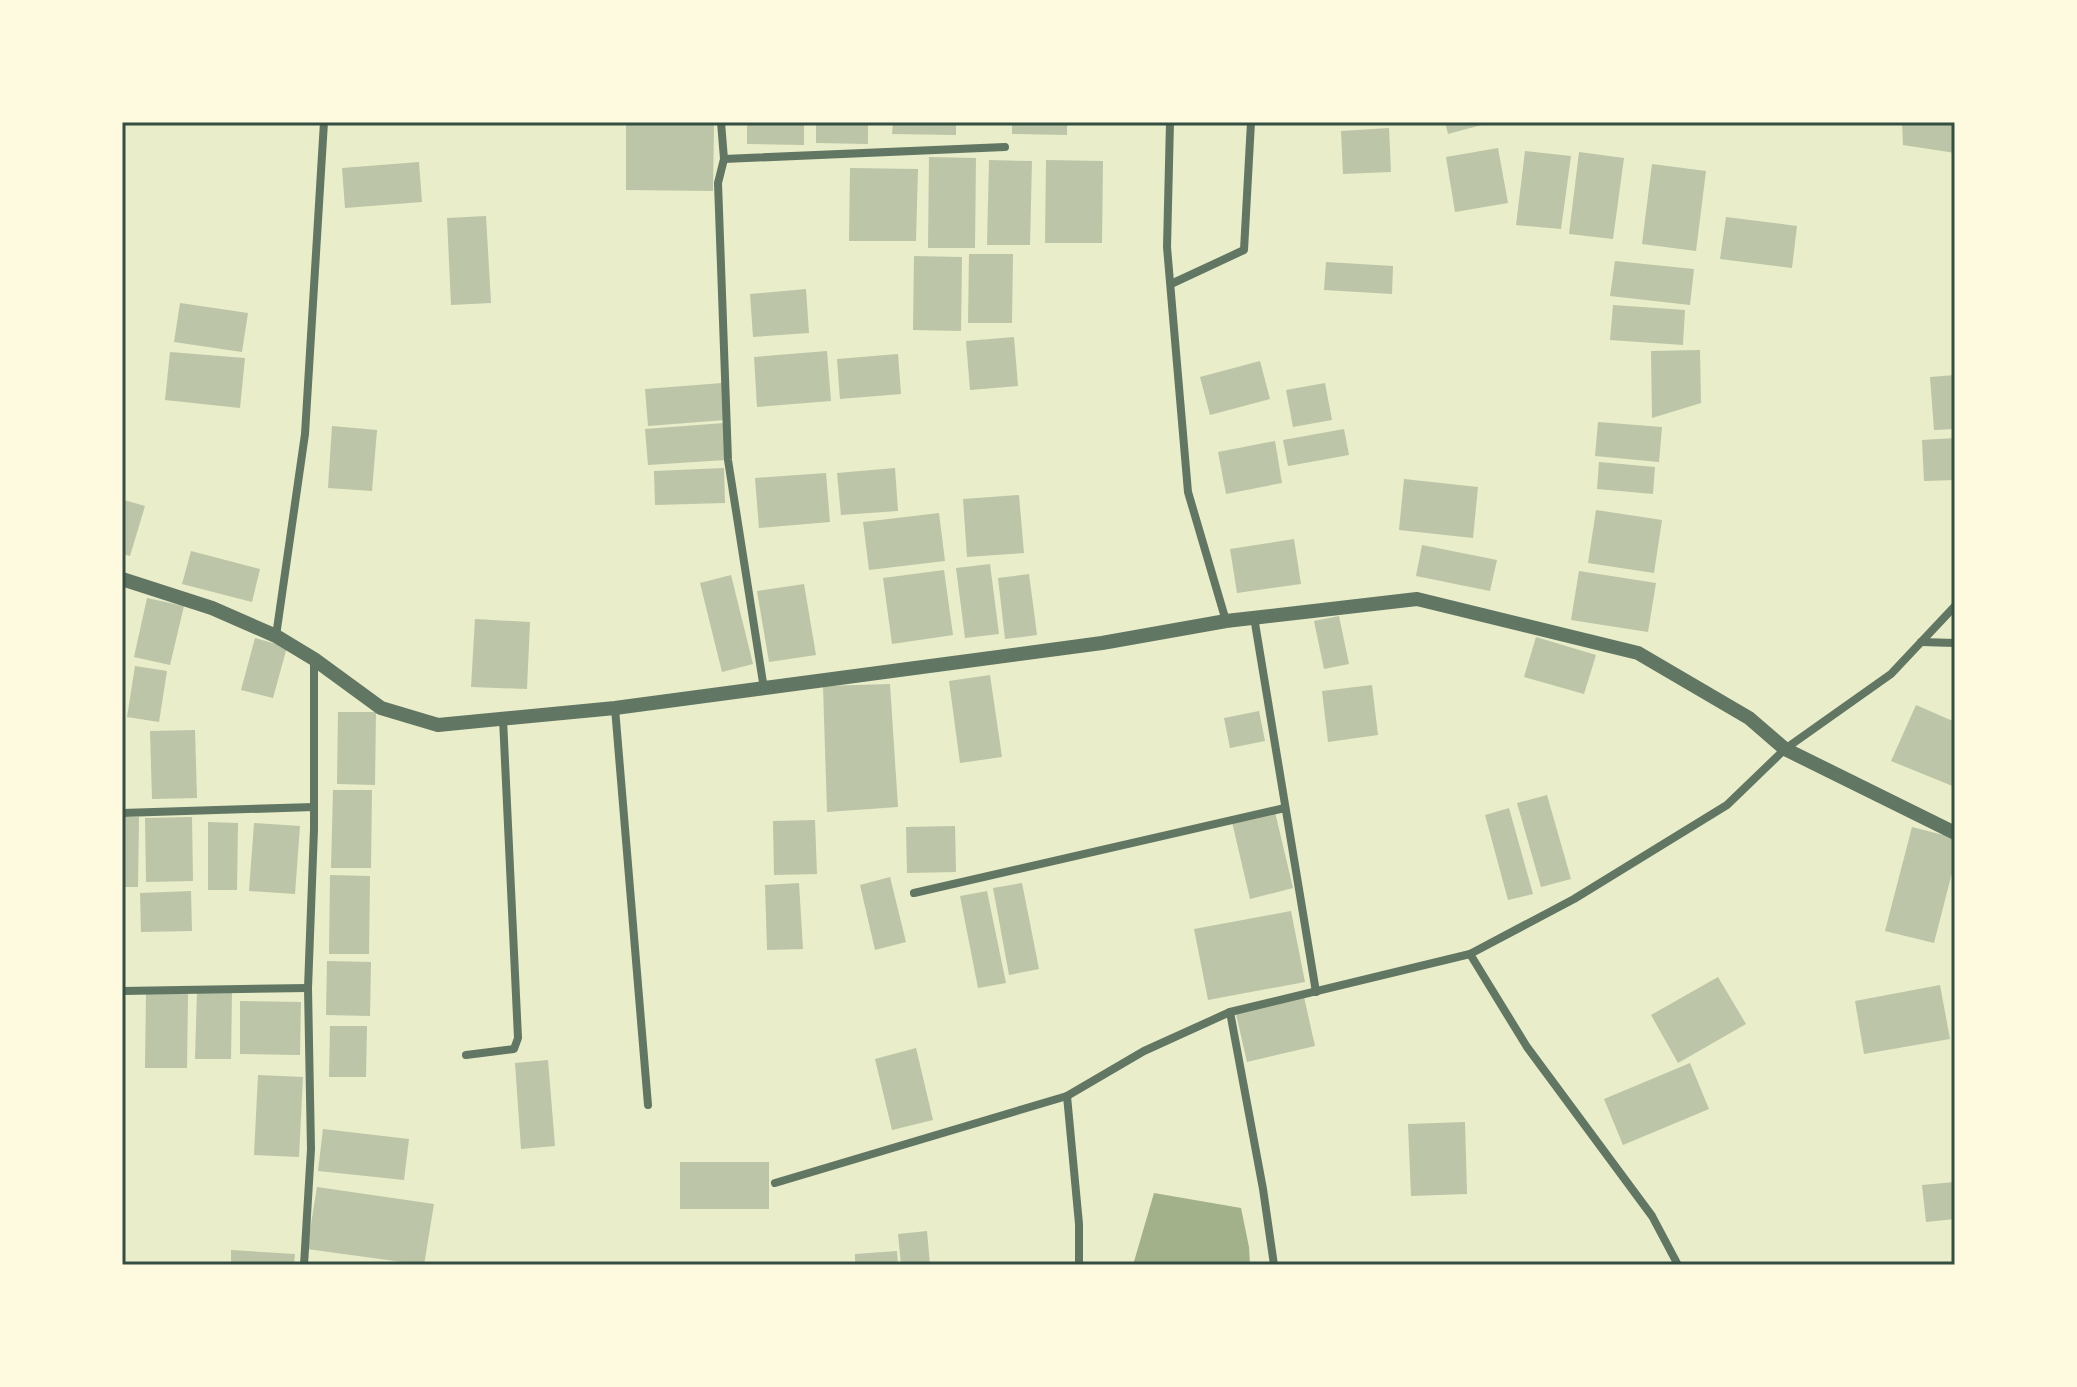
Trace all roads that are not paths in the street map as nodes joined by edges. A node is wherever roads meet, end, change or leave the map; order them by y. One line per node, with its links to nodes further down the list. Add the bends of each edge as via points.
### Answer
1 (324, 122): 12 (street, via 305,434)
2 (721, 122): 6 (street)
3 (1170, 122): 7 (street)
4 (1251, 122): 7 (street, via 1244,250)
5 (1005, 147): 6 (street)
6 (724, 159): 16 (street, via 718,183 728,460)
7 (1171, 284): 11 (street, via 1188,492)
8 (122, 579): 12 (street, via 212,608)
9 (1955, 606): 13 (street)
10 (1254, 617): 11 (street); 19 (street, via 1417,599 1638,653 1749,718); 21 (street)
11 (1226, 621): 16 (street)
12 (276, 636): 15 (street)
13 (1921, 642): 14 (street); 19 (street, via 1891,674)
14 (1955, 643)
15 (314, 659): 18 (street, via 381,708 438,725); 20 (street)
16 (764, 689): 17 (street)
17 (615, 708): 18 (street); 32 (street)
18 (503, 719): 30 (street, via 518,1038 514,1049)
19 (1785, 749): 23 (street); 25 (street, via 1727,805 1574,899)
20 (314, 807): 22 (street); 26 (street)
21 (1285, 808): 24 (street); 28 (street)
22 (122, 813)
23 (1955, 833)
24 (914, 893)
25 (1470, 954): 28 (street); 37 (street, via 1527,1047 1652,1216)
26 (308, 988): 27 (street); 34 (street, via 311,1149)
27 (122, 991)
28 (1316, 992): 29 (street)
29 (1230, 1012): 31 (street, via 1144,1051); 36 (street)
30 (466, 1055)
31 (1067, 1096): 33 (street); 35 (street)
32 (648, 1105)
33 (775, 1183)
34 (304, 1265)
35 (1079, 1265)
36 (1274, 1265)
37 (1678, 1265)

